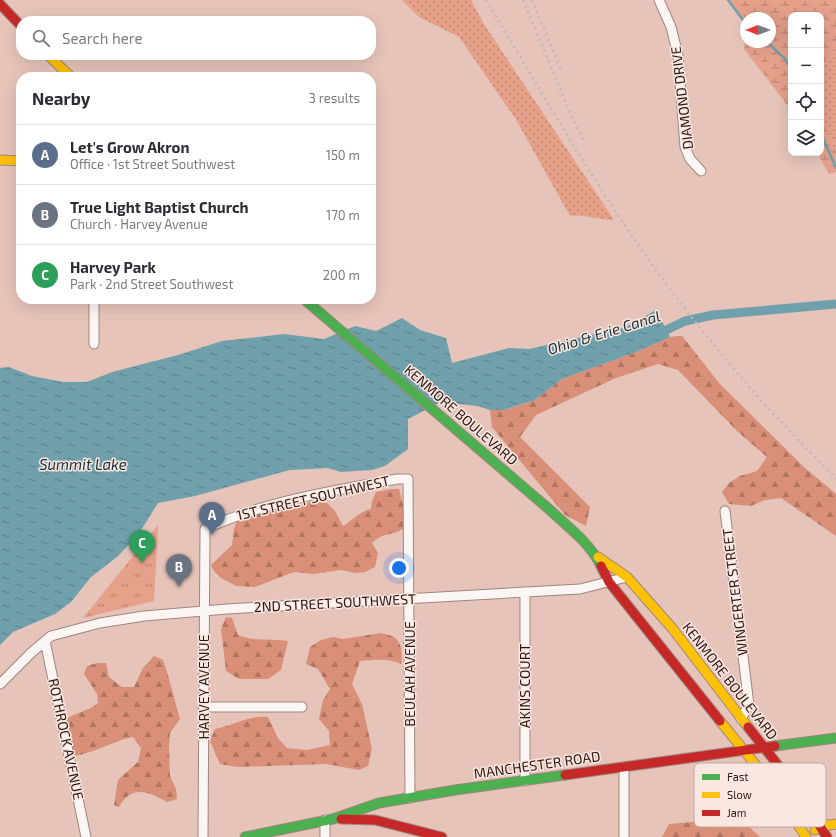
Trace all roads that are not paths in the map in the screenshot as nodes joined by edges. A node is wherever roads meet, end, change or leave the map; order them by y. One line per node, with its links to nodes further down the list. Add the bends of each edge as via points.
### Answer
1 (659, 0): 8 (street, DIAMOND DRIVE, via 671,27 678,55 685,147 690,159)
2 (0, 4): 3 (main road)
3 (16, 21)
4 (53, 60): 5 (main road)
5 (66, 72)
6 (0, 160): 7 (main road)
7 (16, 161)
8 (701, 171)
9 (94, 304): 11 (street)
10 (310, 304): 15 (main road, KENMORE BOULEVARD, via 572,530)
11 (94, 344)
12 (408, 478): 14 (street, 1ST STREET SOUTHWEST, via 397,478 268,506 231,517 205,529); 19 (street, BEULAH AVENUE)
13 (726, 511): 25 (street, WINGERTER STREET, via 749,705)
14 (205, 537): 20 (street, HARVEY AVENUE)
15 (596, 556): 16 (main road, KENMORE BOULEVARD); 17 (main road, KENMORE BOULEVARD)
16 (627, 577): 17 (street, 2ND STREET SOUTHWEST); 25 (main road, KENMORE BOULEVARD, via 672,628)
17 (609, 582): 18 (street, 2ND STREET SOUTHWEST, via 580,589); 28 (main road, KENMORE BOULEVARD)
18 (525, 592): 19 (street, 2ND STREET SOUTHWEST); 32 (street, AKINS COURT)
19 (409, 598): 20 (street, 2ND STREET SOUTHWEST); 33 (street, BEULAH AVENUE)
20 (204, 610): 21 (street, 2ND STREET SOUTHWEST, via 100,623 51,636); 23 (street, HARVEY AVENUE)
21 (45, 641): 22 (street, 2ND STREET SOUTHWEST); 41 (street, ROTHROCK AVENUE)
22 (0, 684)
23 (204, 707): 24 (street); 42 (street, HARVEY AVENUE)
24 (302, 708)
25 (742, 719): 27 (main road, KENMORE BOULEVARD)
26 (836, 738): 27 (main road, MANCHESTER ROAD)
27 (765, 748): 28 (main road, MANCHESTER ROAD); 30 (main road, KENMORE BOULEVARD)
28 (743, 752): 29 (main road, KENMORE BOULEVARD); 31 (main road, MANCHESTER ROAD)
29 (753, 763)
30 (776, 763)
31 (624, 768): 32 (main road, MANCHESTER ROAD); 46 (street)
32 (525, 781): 33 (main road, MANCHESTER ROAD)
33 (410, 798): 34 (main road, MANCHESTER ROAD, via 372,804)
34 (329, 820): 43 (main road, MANCHESTER ROAD); 44 (street); 45 (main road, via 375,820)
35 (836, 824): 36 (main road)
36 (826, 825)
37 (800, 827): 40 (main road, KENMORE BOULEVARD)
38 (820, 827): 40 (main road)
39 (822, 827): 47 (main road, KENMORE BOULEVARD)
40 (806, 836)
41 (86, 837)
42 (203, 837)
43 (245, 837)
44 (325, 837)
45 (442, 837)
46 (624, 837)
47 (827, 837)

